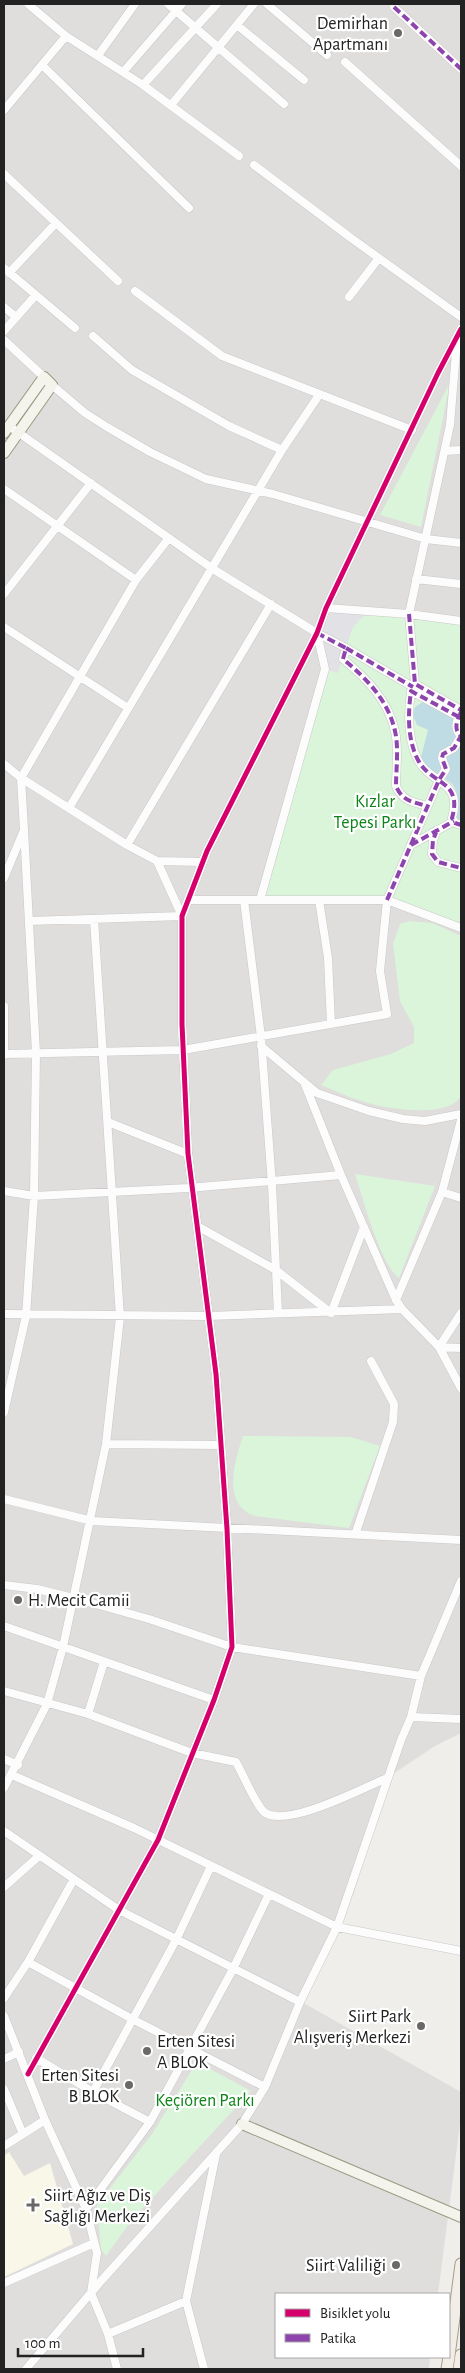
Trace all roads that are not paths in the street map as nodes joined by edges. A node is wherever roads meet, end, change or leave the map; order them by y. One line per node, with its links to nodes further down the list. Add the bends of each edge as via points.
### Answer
1 (28, 4): 11 (street)
2 (135, 4): 13 (street)
3 (168, 4): 7 (street)
4 (217, 4): 10 (street)
5 (254, 4): 9 (street)
6 (267, 4): 14 (street)
7 (179, 7): 10 (street); 18 (street)
8 (394, 7): 17 (street)
9 (237, 24): 12 (street); 19 (street)
10 (196, 26): 12 (street); 20 (street)
11 (66, 36): 13 (street); 16 (street)
12 (217, 48): 21 (street); 22 (street)
13 (98, 54): 18 (street)
14 (327, 55)
15 (345, 62): 26 (street)
16 (42, 65): 23 (street); 28 (street)
17 (461, 69)
18 (124, 72): 20 (street)
19 (304, 80)
20 (143, 85): 22 (street)
21 (284, 104)
22 (171, 105): 24 (street)
23 (4, 110)
24 (239, 156)
25 (254, 165): 30 (street)
26 (461, 166)
27 (4, 174): 29 (street)
28 (189, 208)
29 (56, 223): 31 (street); 32 (street)
30 (379, 258): 35 (street); 38 (street)
31 (6, 271): 34 (street)
32 (118, 281)
33 (135, 291): 46 (street, via 222,356)
34 (35, 296): 37 (street); 39 (street)
35 (349, 297)
36 (4, 306): 37 (street)
37 (16, 317): 40 (street)
38 (461, 317)
39 (75, 328)
40 (4, 331)
41 (460, 332): 48 (street); 52 (street)
42 (93, 336): 50 (street, via 132,370 229,426)
43 (4, 340): 44 (street)
44 (44, 377): 45 (street); 47 (street)
45 (52, 384): 49 (street); 56 (street, via 85,413 150,452 206,478)
46 (319, 395): 48 (street); 50 (street)
47 (7, 429): 49 (street)
48 (412, 430): 57 (street)
49 (19, 433): 53 (street); 54 (street)
50 (282, 450): 56 (street)
51 (461, 450): 52 (street)
52 (444, 452): 60 (street)
53 (4, 454)
54 (91, 483): 58 (street); 59 (street)
55 (4, 489): 58 (street)
56 (259, 491): 57 (street); 62 (street)
57 (368, 522): 60 (street); 68 (street)
58 (58, 526): 64 (street); 66 (street)
59 (168, 538): 62 (street); 64 (street)
60 (426, 539): 61 (street); 63 (street)
61 (461, 543)
62 (213, 569): 67 (street); 76 (street)
63 (416, 579): 65 (street); 69 (street)
64 (136, 580): 74 (street)
65 (461, 584)
66 (4, 594)
67 (271, 604): 72 (street); 87 (street)
68 (326, 608): 69 (street); 72 (street)
69 (409, 614): 70 (street); 75 (street)
70 (461, 621)
71 (4, 627): 74 (street)
72 (317, 633): 73 (street); 90 (street); 95 (street, via 324,669)
73 (346, 648): 75 (street); 82 (street, via 343,659 382,698 395,731 396,786 400,794 408,801)
74 (80, 678): 76 (street); 80 (street)
75 (413, 687): 77 (street); 81 (street, via 408,714 413,748 425,770)
76 (128, 708): 83 (street)
77 (460, 713): 78 (street, via 456,729)
78 (461, 736): 81 (street, via 454,748 443,754 446,770)
79 (4, 764): 80 (street)
80 (21, 778): 83 (street); 85 (street)
81 (438, 780): 82 (street); 84 (street, via 451,789 454,796 452,818)
82 (428, 806): 88 (street)
83 (69, 808): 87 (street)
84 (458, 823): 86 (street)
85 (24, 830): 92 (street); 100 (street)
86 (437, 830): 88 (street); 91 (street, via 432,854 438,862)
87 (127, 845): 89 (street)
88 (411, 845): 97 (street)
89 (157, 861): 90 (street); 98 (street)
90 (202, 862): 93 (street)
91 (461, 868)
92 (4, 878)
93 (188, 900): 94 (street); 98 (street)
94 (244, 900): 95 (street); 104 (street)
95 (260, 900): 96 (street)
96 (318, 900): 97 (street); 103 (street, via 328,958)
97 (387, 900): 101 (street); 103 (street, via 380,971 387,1014)
98 (182, 916): 99 (street); 106 (street)
99 (94, 919): 100 (street); 107 (street)
100 (29, 921): 108 (street)
101 (461, 928)
102 (4, 1006): 109 (street)
103 (331, 1024): 104 (street)
104 (261, 1037): 105 (street); 106 (street)
105 (261, 1046): 110 (street); 116 (street)
106 (183, 1050): 107 (street); 114 (street)
107 (104, 1052): 108 (street); 113 (street)
108 (36, 1053): 109 (street); 121 (street)
109 (4, 1054)
110 (304, 1082): 111 (street, via 317,1093 403,1119 425,1120); 115 (street)
111 (461, 1114)
112 (461, 1120): 120 (street)
113 (108, 1122): 114 (street); 119 (street)
114 (188, 1154): 117 (street)
115 (341, 1175): 116 (street); 124 (street)
116 (272, 1181): 117 (street); 125 (street)
117 (193, 1188): 119 (street); 123 (street)
118 (4, 1192): 121 (street)
119 (112, 1192): 121 (street); 134 (street)
120 (442, 1192): 122 (street); 126 (street)
121 (34, 1196): 132 (street)
122 (461, 1198)
123 (197, 1226): 125 (street); 133 (street)
124 (364, 1226): 126 (street); 129 (street)
125 (276, 1270): 128 (street); 129 (street)
126 (396, 1300): 127 (street)
127 (402, 1309): 129 (street); 135 (street)
128 (278, 1313): 129 (street); 133 (street)
129 (331, 1313)
130 (461, 1313): 135 (street)
131 (4, 1314): 132 (street)
132 (26, 1316): 134 (street); 139 (street)
133 (209, 1316): 134 (street); 141 (street)
134 (120, 1317): 140 (street)
135 (439, 1347): 136 (street); 138 (street)
136 (461, 1348)
137 (371, 1361): 145 (street, via 394,1404 393,1422)
138 (461, 1388)
139 (4, 1412)
140 (106, 1444): 141 (street); 143 (street)
141 (221, 1445): 144 (street)
142 (4, 1499): 143 (street)
143 (92, 1521): 144 (street); 149 (street)
144 (227, 1529): 145 (street); 152 (street)
145 (356, 1535): 146 (street)
146 (461, 1540)
147 (461, 1581): 154 (street)
148 (4, 1585): 149 (street)
149 (74, 1598): 151 (street); 152 (street)
150 (4, 1626): 151 (street)
151 (63, 1647): 153 (street); 157 (street)
152 (232, 1647): 154 (street); 156 (street)
153 (104, 1662): 156 (street); 158 (street)
154 (421, 1676): 159 (street)
155 (4, 1691): 157 (street)
156 (214, 1700): 161 (street)
157 (47, 1704): 158 (street); 163 (street)
158 (88, 1714): 161 (street)
159 (411, 1717): 160 (street); 165 (street)
160 (461, 1719)
161 (192, 1753): 165 (street, via 236,1762 256,1802 264,1812 275,1817 296,1815); 168 (street)
162 (4, 1759): 163 (street)
163 (18, 1765): 164 (street)
164 (12, 1775): 166 (street); 168 (street)
165 (387, 1778): 175 (street)
166 (4, 1788)
167 (4, 1831): 169 (street)
168 (158, 1840): 170 (street); 174 (street)
169 (39, 1856): 171 (street); 172 (street)
170 (211, 1866): 173 (street); 176 (street)
171 (74, 1879): 174 (street); 178 (street)
172 (4, 1887)
173 (269, 1894): 175 (street); 179 (street)
174 (119, 1910): 176 (street); 180 (street)
175 (336, 1927): 177 (street); 182 (street)
176 (176, 1940): 179 (street); 184 (street)
177 (461, 1951)
178 (28, 1962): 180 (street); 181 (street)
179 (233, 1970): 182 (street); 185 (street)
180 (76, 1987): 184 (street); 187 (street)
181 (4, 1998)
182 (300, 2002): 190 (street)
183 (4, 2016): 186 (street)
184 (134, 2020): 185 (street); 192 (street)
185 (191, 2048): 190 (street); 194 (street)
186 (19, 2052): 188 (street); 189 (street)
187 (36, 2058): 189 (street); 192 (street)
188 (4, 2059)
189 (28, 2074): 193 (street)
190 (265, 2087): 195 (street)
191 (4, 2089): 196 (street)
192 (93, 2092): 194 (street)
193 (45, 2120): 196 (street); 199 (street)
194 (150, 2122): 199 (street)
195 (242, 2124): 198 (street); 200 (street)
196 (24, 2134): 197 (street)
197 (4, 2146)
198 (217, 2152): 204 (street); 205 (street)
199 (86, 2209): 201 (street)
200 (461, 2217)
201 (94, 2243): 203 (street); 204 (street, via 97,2254)
202 (461, 2264): 207 (main road)
203 (4, 2283)
204 (91, 2293): 206 (street); 209 (street)
205 (186, 2301): 206 (street); 211 (street)
206 (108, 2334): 210 (street)
207 (450, 2348)
208 (461, 2355): 212 (main road)
209 (26, 2369)
210 (118, 2369)
211 (204, 2369)
212 (459, 2369)

